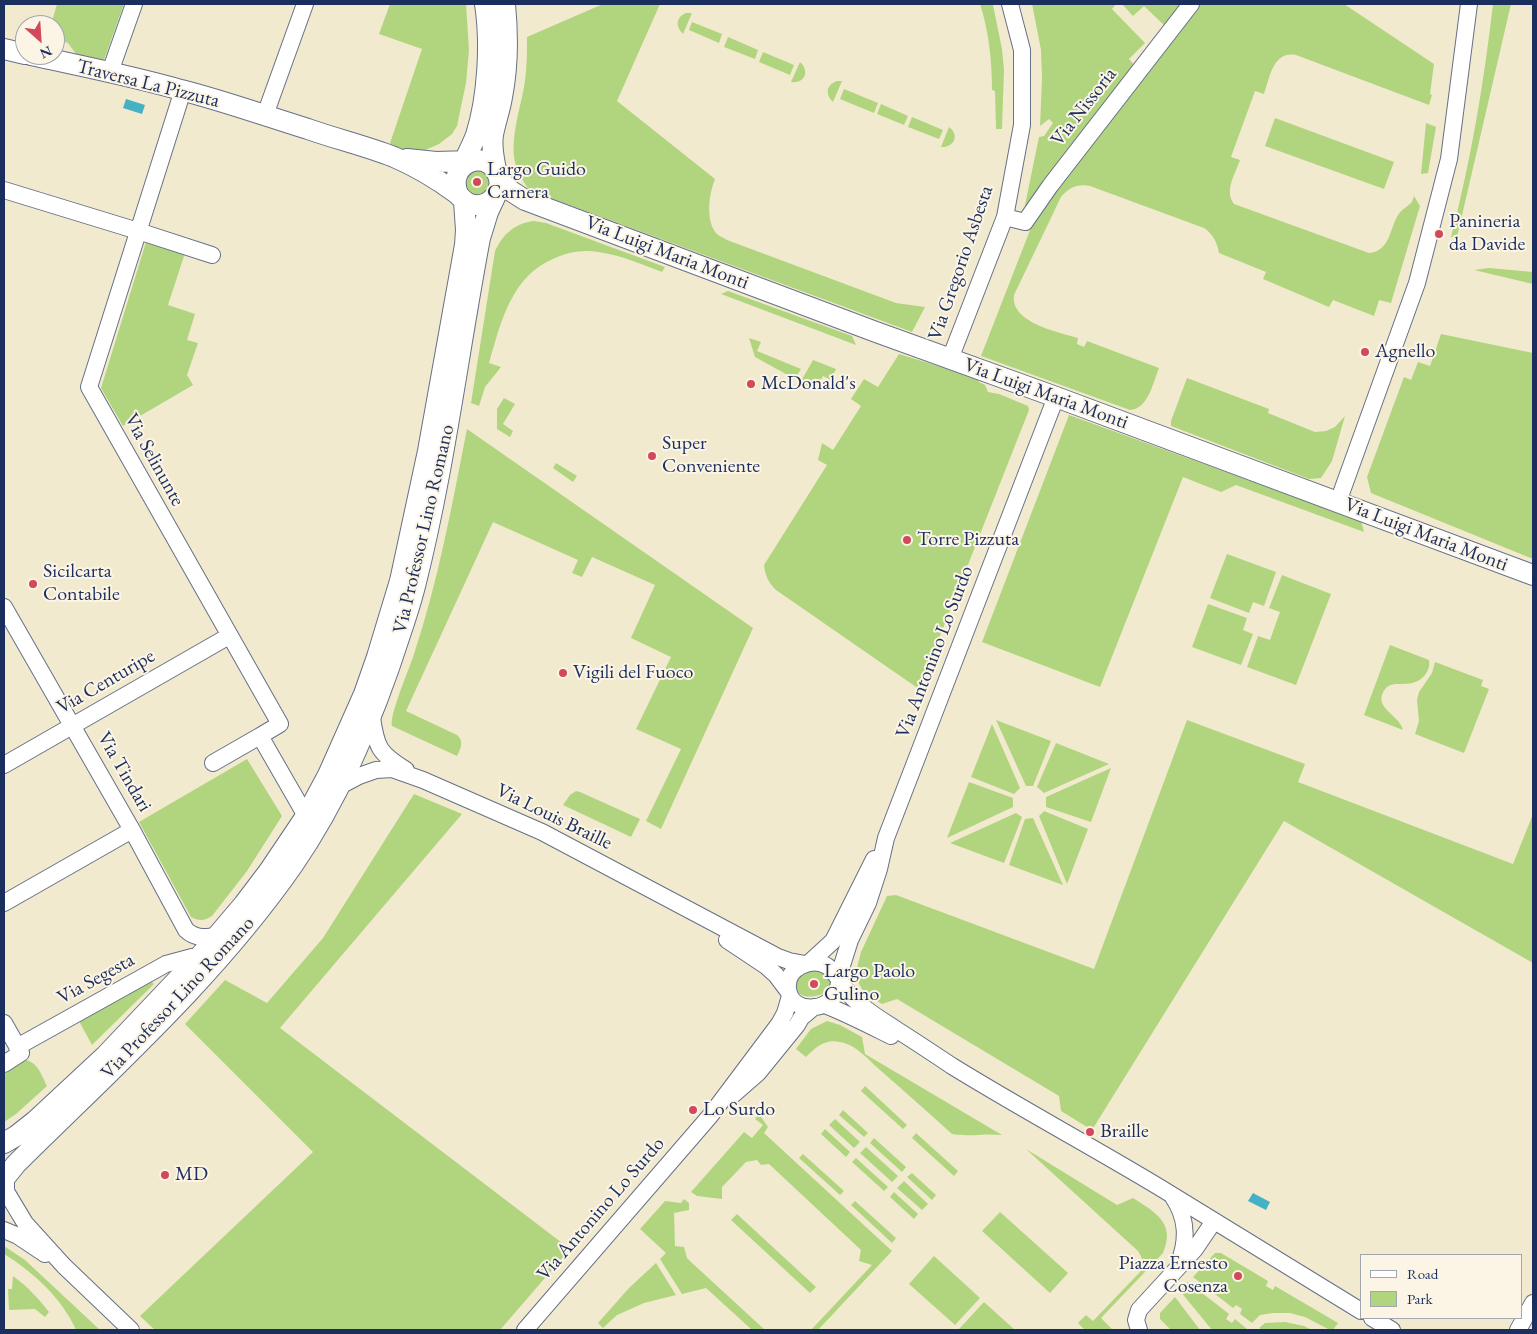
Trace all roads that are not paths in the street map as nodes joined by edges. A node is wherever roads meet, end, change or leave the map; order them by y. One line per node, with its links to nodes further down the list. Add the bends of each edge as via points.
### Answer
1 (134, 4): 9 (street)
2 (306, 4): 11 (street)
3 (485, 4): 13 (street, via 488,34 485,87 475,137)
4 (505, 4): 15 (street, via 505,73)
5 (1010, 4): 16 (street, Via Gregorio Asbesta, via 1022,50 1022,124)
6 (1191, 4): 16 (street, Via Nissoria, via 1025,222)
7 (1470, 4): 21 (street, via 1449,159 1417,283)
8 (65, 62): 9 (street, Traversa La Pizzuta)
9 (110, 72): 10 (street, Traversa La Pizzuta)
10 (183, 90): 11 (street, Traversa La Pizzuta); 17 (street, Via Selinunte)
11 (264, 115): 12 (street)
12 (395, 158): 13 (street); 15 (street, via 431,176)
13 (465, 164): 15 (street, via 477,160 488,163); 15 (street, via 456,177 456,189)
14 (4, 190): 17 (street)
15 (484, 193): 19 (street, Via Luigi Maria Monti, via 518,207 559,212); 25 (street, Via Professor Lino Romano, via 488,212 480,238 452,405 415,587); 32 (street, Via Professor Lino Romano, via 466,230 428,451 400,581 364,694)
16 (1005, 217): 19 (street, Via Gregorio Asbesta)
17 (138, 231): 18 (street); 24 (street, Via Selinunte, via 89,387)
18 (212, 255)
19 (950, 359): 20 (street, Via Luigi Maria Monti)
20 (1056, 398): 21 (street, Via Luigi Maria Monti); 34 (street, Via Antonino Lo Surdo)
21 (1338, 502): 22 (street, Via Luigi Maria Monti)
22 (1533, 575)
23 (4, 607): 26 (street, Via Tindari)
24 (229, 636): 26 (street, Via Centuripe); 27 (street, Via Selinunte, via 280,724)
25 (372, 717): 30 (street, via 374,736 389,760); 31 (street, Via Professor Lino Romano)
26 (72, 726): 29 (street, Via Centuripe); 33 (street, Via Tindari)
27 (260, 736): 28 (street); 32 (street)
28 (213, 763)
29 (4, 765)
30 (423, 780): 31 (street, via 392,769 376,770); 35 (street, Via Louis Braille, via 542,832)
31 (340, 786): 49 (street, Via Professor Lino Romano, via 294,864 222,956 164,1019)
32 (306, 816): 37 (street, Via Professor Lino Romano, via 269,871)
33 (132, 830): 36 (street); 37 (street, Via Tindari, via 186,930 199,938)
34 (886, 838): 39 (street, via 833,941); 40 (street, via 868,903 850,940)
35 (664, 896): 39 (street, via 778,957); 41 (street, via 766,966)
36 (4, 903)
37 (218, 935): 38 (street, Via Professor Lino Romano)
38 (199, 957): 44 (street, Via Segesta, via 166,964); 48 (street, Via Professor Lino Romano, via 106,1055 35,1121)
39 (807, 964): 40 (street, via 826,965); 41 (street, via 790,975)
40 (838, 980): 42 (street, via 834,998); 46 (street, via 852,998 871,1013)
41 (789, 993): 42 (street, via 798,1004); 47 (street, via 779,1024)
42 (819, 1006): 46 (street, via 851,1015); 47 (street, via 801,1018 758,1073)
43 (4, 1023): 44 (street)
44 (18, 1047): 45 (street, via 21,1053)
45 (4, 1064)
46 (952, 1066): 51 (street)
47 (710, 1116): 60 (street, Via Antonino Lo Surdo)
48 (4, 1143)
49 (4, 1179): 50 (street)
50 (4, 1188): 54 (street, via 25,1223)
51 (1171, 1195): 52 (street); 55 (street, via 1184,1218 1183,1252)
52 (1214, 1221): 55 (street); 57 (street)
53 (4, 1230): 54 (street)
54 (64, 1266): 59 (street)
55 (1178, 1267): 61 (street, via 1140,1310 1136,1320)
56 (1533, 1303): 63 (street)
57 (1360, 1310)
58 (1374, 1319): 62 (street)
59 (131, 1330)
60 (525, 1330)
61 (1138, 1330)
62 (1392, 1330)
63 (1518, 1330)

